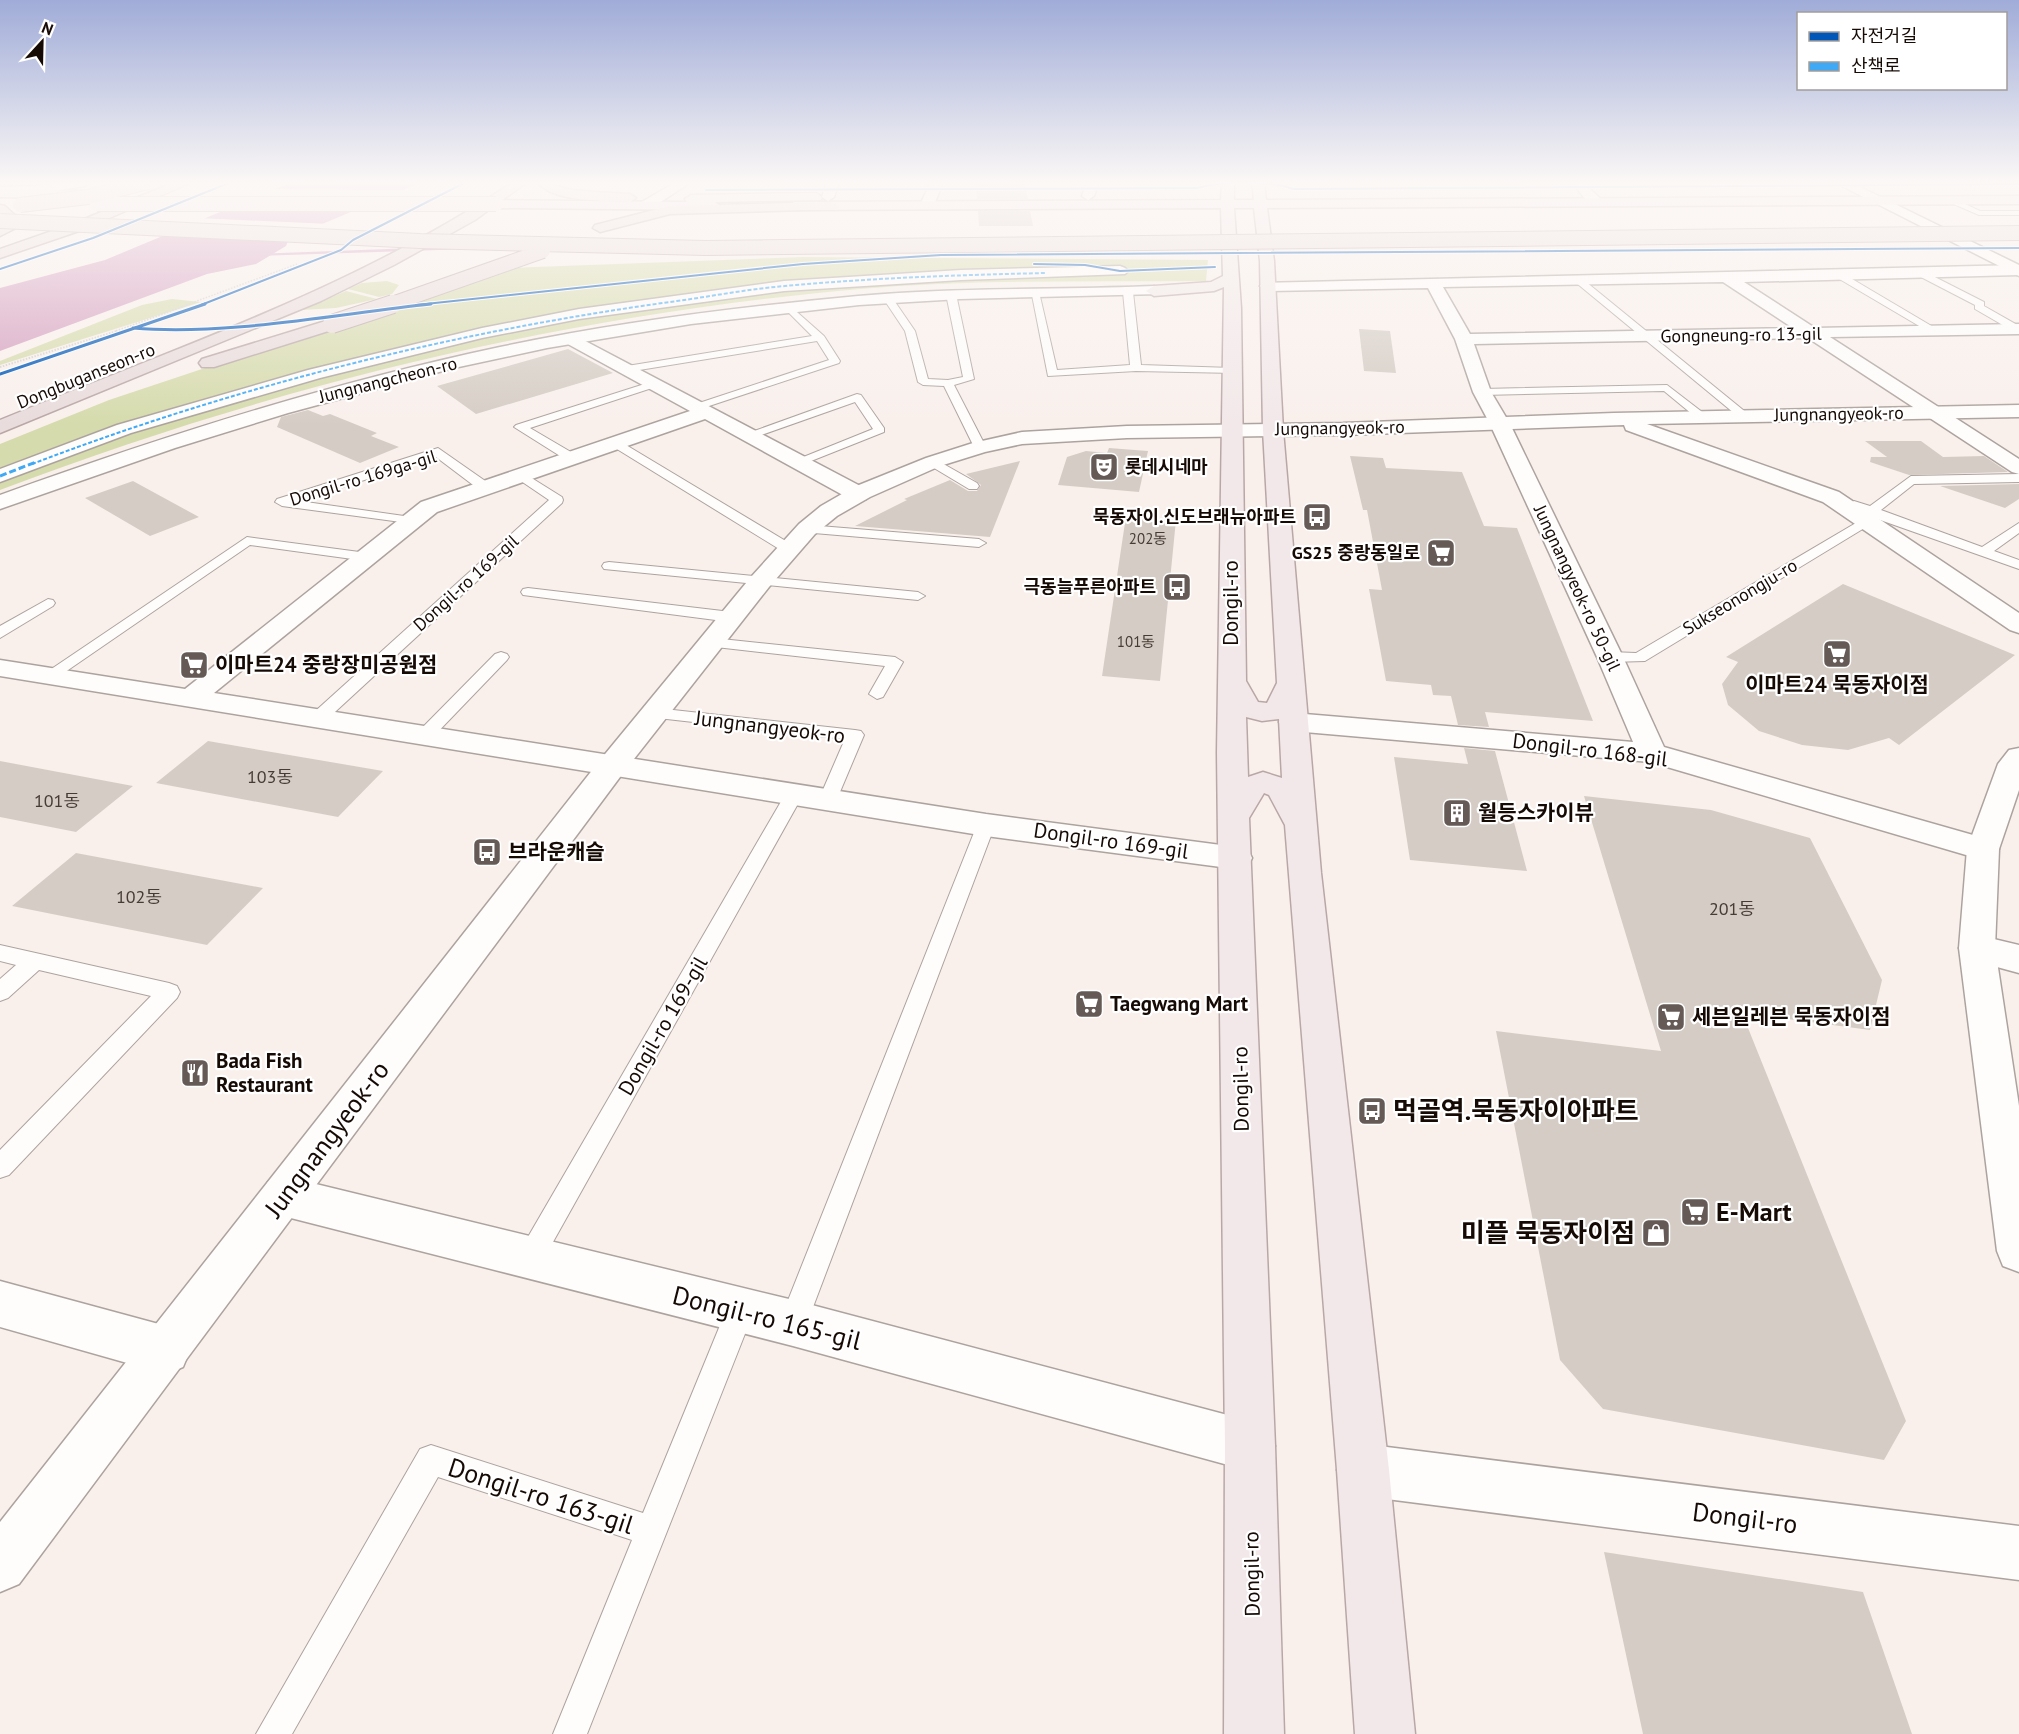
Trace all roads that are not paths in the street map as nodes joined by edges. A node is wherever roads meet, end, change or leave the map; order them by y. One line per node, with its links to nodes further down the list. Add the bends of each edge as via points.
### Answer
1 (356, 263): 38 (highway, Dongbuganseon-ro)
2 (385, 263): 45 (highway, via 315,298)
3 (510, 263): 29 (highway, bridge)
4 (1231, 263): 7 (main road, Dongil-ro)
5 (1267, 263): 14 (main road, Dongil-ro)
6 (2019, 268): 9 (street)
7 (1231, 270): 15 (main road, via 1214,286); 20 (main road, Dongil-ro)
8 (1120, 271): 56 (street, via 795,285 579,314 314,374 124,429)
9 (1922, 274): 10 (street); 22 (lane, via 1981,304 1978,307)
10 (1839, 275): 11 (street); 23 (lane)
11 (1724, 276): 12 (street); 24 (street)
12 (1578, 279): 13 (street); 25 (lane, Jungnangyeok-ro)
13 (1434, 283): 14 (street); 28 (street, Jungnangyeok-ro 50-gil)
14 (1268, 286): 47 (main road, Dongil-ro)
15 (1154, 291): 17 (street, Jungnangcheon-ro); 20 (main road)
16 (1034, 292): 17 (street, Jungnangcheon-ro); 18 (street, Jungnangcheon-ro); 30 (lane, via 1052,374)
17 (1128, 292): 30 (lane)
18 (951, 294): 19 (street, Jungnangcheon-ro); 34 (lane, via 969,379)
19 (888, 298): 21 (street, Jungnangcheon-ro); 34 (lane, via 910,331 923,382)
20 (1232, 301): 32 (main road, Dongil-ro)
21 (789, 308): 26 (lane); 27 (street, Jungnangcheon-ro)
22 (2018, 329): 23 (street, Gongneung-ro 13-gil)
23 (1935, 331): 24 (street, Gongneung-ro 13-gil)
24 (1815, 333): 25 (street, Gongneung-ro 13-gil); 40 (street)
25 (1648, 336): 28 (street, Gongneung-ro 13-gil); 41 (lane, Jungnangyeok-ro)
26 (820, 338): 31 (lane); 37 (lane, via 835,361)
27 (572, 339): 31 (street); 63 (street, Jungnangcheon-ro, via 456,362 320,397 116,459)
28 (1464, 339): 36 (street, Jungnangyeok-ro 50-gil)
29 (196, 367)
30 (1136, 368): 32 (lane)
31 (627, 369): 35 (street)
32 (1232, 371): 46 (main road, Dongil-ro)
33 (175, 375): 49 (highway)
34 (948, 383): 51 (lane)
35 (654, 384): 37 (street); 52 (lane, via 520,426)
36 (1482, 392): 42 (lane, via 1667,388); 44 (street, Jungnangyeok-ro 50-gil)
37 (701, 410): 48 (street); 50 (street)
38 (0, 411)
39 (2019, 411): 40 (street, Jungnangyeok-ro)
40 (1934, 412): 41 (street, Jungnangyeok-ro); 55 (street, Jungnangyeok-ro)
41 (1744, 416): 42 (street, Jungnangyeok-ro)
42 (1702, 417): 43 (street, Jungnangyeok-ro)
43 (1614, 419): 44 (street, Jungnangyeok-ro); 64 (street, via 1831,497)
44 (1500, 424): 47 (street, Jungnangyeok-ro); 83 (street, Jungnangyeok-ro 50-gil)
45 (0, 427)
46 (1232, 430): 47 (street, Jungnangyeok-ro); 51 (street, Jungnangyeok-ro, via 1074,434 1022,438); 60 (main road, Dongil-ro)
47 (1273, 430): 60 (main road, Dongil-ro)
48 (749, 435): 53 (street); 53 (lane, via 857,397 880,430)
49 (0, 438)
50 (616, 443): 52 (street); 69 (lane)
51 (980, 447): 54 (street, Jungnangyeok-ro)
52 (572, 458): 57 (street)
53 (797, 462): 62 (street)
54 (933, 462): 59 (lane); 62 (street, Jungnangyeok-ro)
55 (2019, 468)
56 (0, 476)
57 (522, 476): 61 (street); 91 (lane, Dongil-ro 169-gil, via 557,500)
58 (2019, 478): 64 (lane, Sukseonongju-ro, via 1911,480)
59 (973, 486)
60 (1254, 487): 86 (main road, Dongil-ro); 89 (main road, Dongil-ro)
61 (486, 488): 65 (street, via 429,507); 65 (lane, Dongil-ro 169ga-gil, via 438,452 282,502)
62 (858, 494): 67 (street, Jungnangyeok-ro)
63 (0, 502)
64 (1869, 516): 70 (lane); 79 (street); 83 (lane, Sukseonongju-ro, via 1639,658)
65 (411, 521): 71 (street)
66 (2019, 527): 70 (lane)
67 (807, 529): 68 (lane); 69 (street, Jungnangyeok-ro)
68 (980, 543)
69 (789, 549): 74 (street, Jungnangyeok-ro)
70 (1983, 552): 73 (lane)
71 (367, 557): 85 (lane, via 247,541); 88 (street)
72 (609, 566): 74 (lane)
73 (2019, 566)
74 (760, 582): 76 (lane); 78 (street, Jungnangyeok-ro)
75 (528, 592): 78 (lane)
76 (918, 596)
77 (48, 603): 80 (lane)
78 (731, 618): 81 (street, Jungnangyeok-ro)
79 (2019, 625)
80 (0, 633)
81 (711, 643): 87 (lane, via 895,662); 90 (street, Jungnangyeok-ro)
82 (501, 657): 92 (lane)
83 (1610, 657): 93 (street, Jungnangyeok-ro 50-gil)
84 (0, 668): 85 (street, Dongil-ro 169-gil)
85 (49, 676): 88 (street, Dongil-ro 169-gil)
86 (1231, 679): 89 (main road, via 1247,708 1277,711); 98 (main road, Dongil-ro)
87 (877, 694)
88 (191, 699): 91 (street, Dongil-ro 169-gil)
89 (1292, 703): 93 (street, Dongil-ro 168-gil); 100 (main road, Dongil-ro)
90 (654, 713): 95 (street, Jungnangyeok-ro); 97 (lane, Jungnangyeok-ro, via 855,735)
91 (317, 719): 92 (street, Dongil-ro 169-gil)
92 (424, 736): 95 (street, Dongil-ro 169-gil)
93 (1652, 753): 101 (street, Dongil-ro 168-gil)
94 (2019, 757): 101 (street, via 2013,764)
95 (612, 766): 96 (street, Dongil-ro 169-gil); 109 (street, Jungnangyeok-ro)
96 (795, 794): 97 (street, Dongil-ro 169-gil); 111 (lane, Dongil-ro 169-gil)
97 (828, 799): 99 (street, Dongil-ro 169-gil)
98 (1234, 818): 100 (main road, via 1253,786 1263,782 1281,788); 102 (main road, Dongil-ro)
99 (986, 825): 102 (street, Dongil-ro 169-gil); 114 (lane)
100 (1300, 825): 117 (main road, Dongil-ro)
101 (1983, 849): 103 (street)
102 (1236, 858): 116 (main road, Dongil-ro)
103 (1977, 948): 105 (street); 110 (street)
104 (0, 953): 106 (lane)
105 (2019, 959)
106 (36, 961): 107 (lane); 108 (lane, via 169,992)
107 (0, 992)
108 (0, 1167)
109 (283, 1196): 111 (street, Dongil-ro 165-gil); 115 (street, Jungnangyeok-ro)
110 (2019, 1251)
111 (530, 1258): 113 (street, Dongil-ro 165-gil)
112 (0, 1304): 115 (street)
113 (740, 1311): 114 (street, Dongil-ro 165-gil); 118 (lane, Dongil-ro 163-gil)
114 (793, 1323): 116 (street, Dongil-ro 165-gil)
115 (166, 1350): 120 (street, Jungnangyeok-ro)
116 (1250, 1446): 123 (main road, Dongil-ro)
117 (1363, 1470): 119 (street, Dongil-ro); 124 (main road, Dongil-ro)
118 (652, 1531): 121 (lane, Dongil-ro 163-gil, via 431,1460); 122 (lane, Dongil-ro 163-gil)
119 (2019, 1554)
120 (0, 1565)
121 (273, 1734)
122 (570, 1734)
123 (1254, 1734)
124 (1386, 1734)

